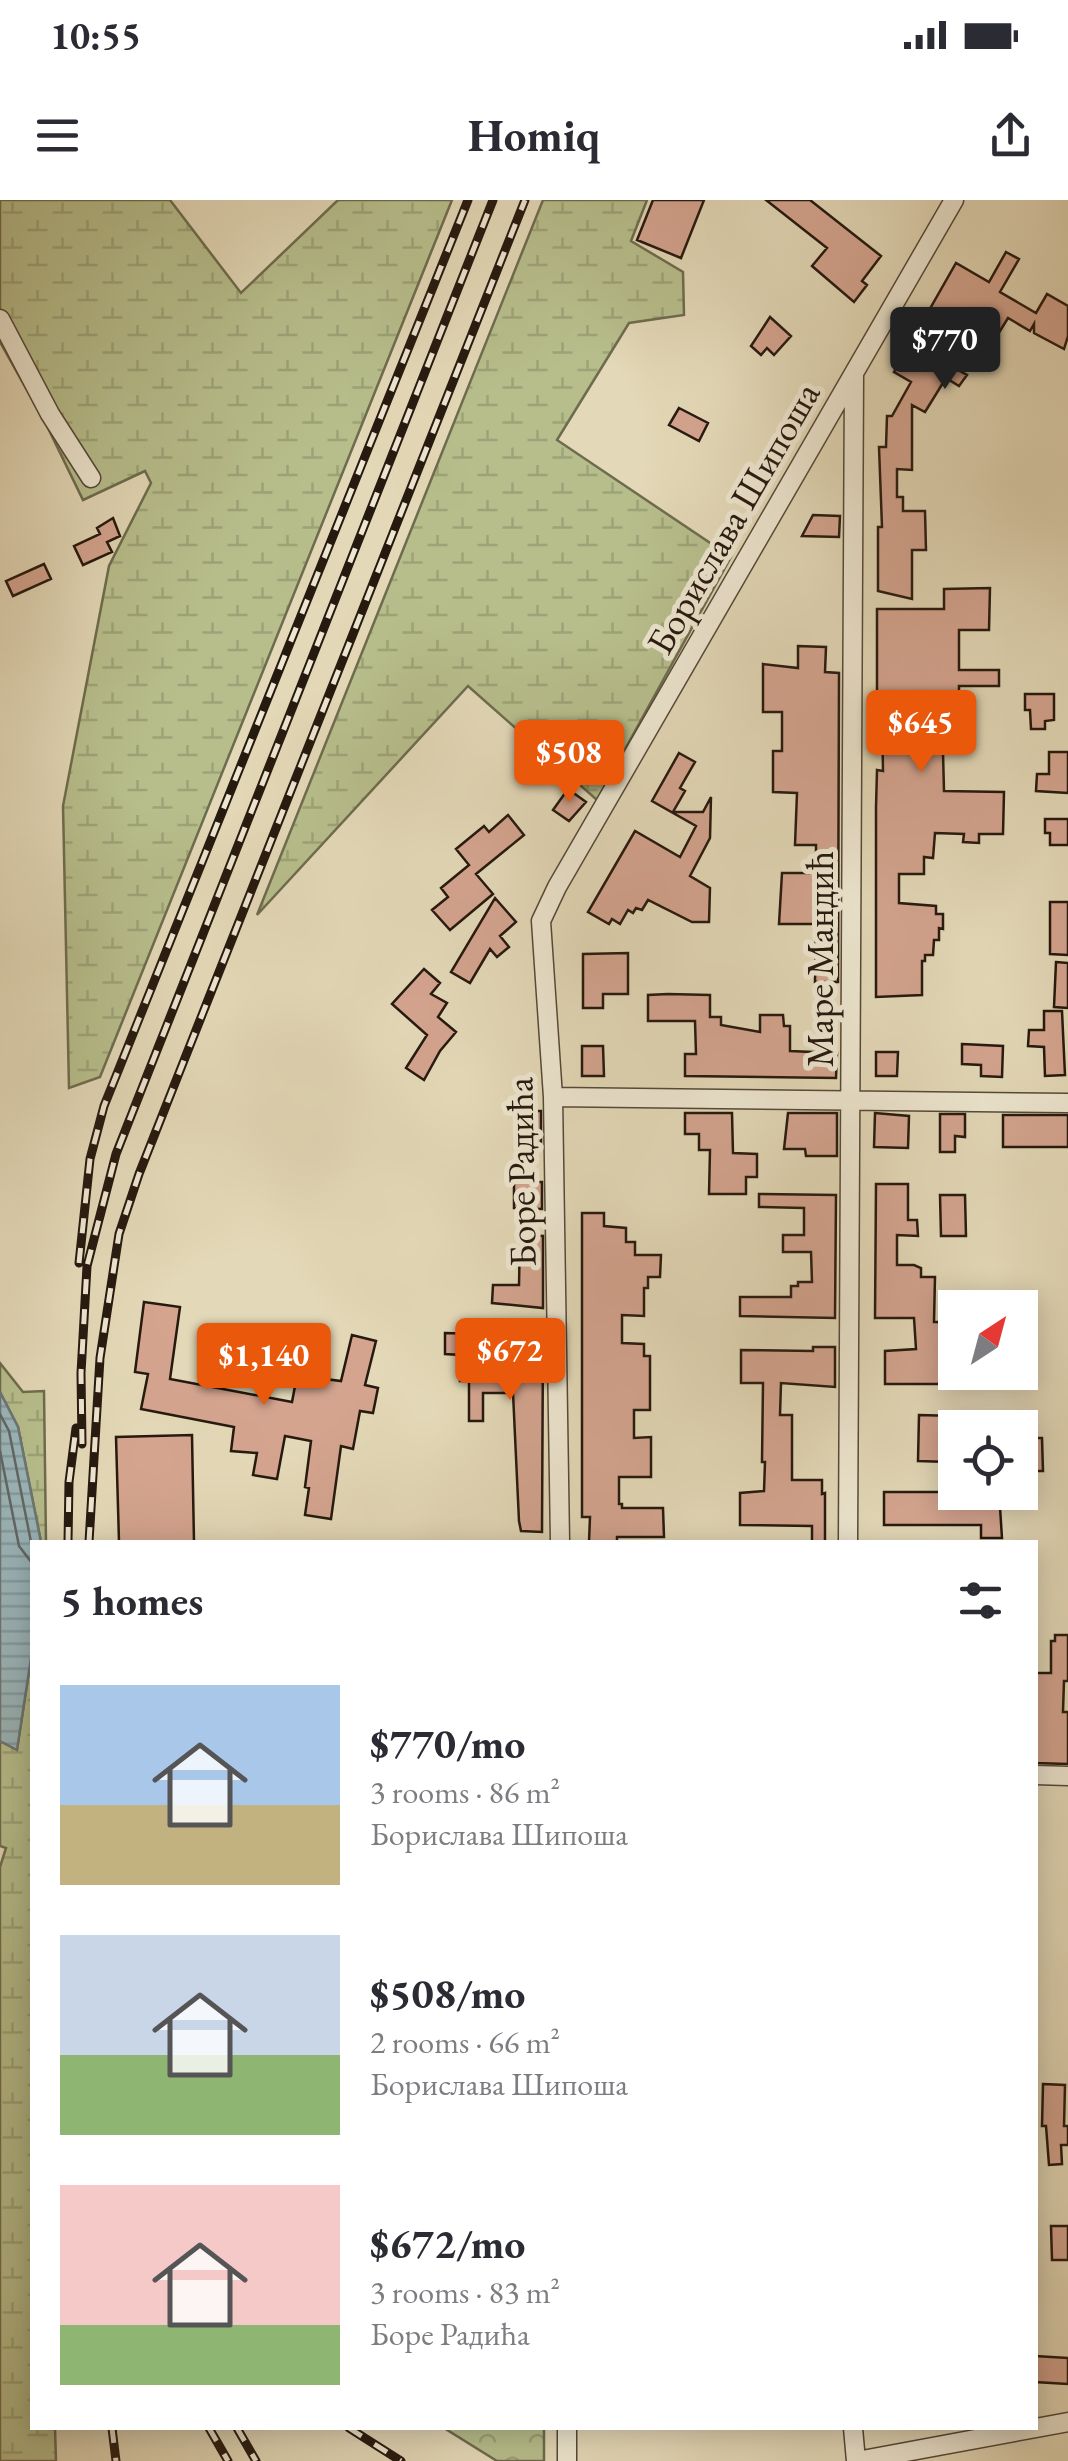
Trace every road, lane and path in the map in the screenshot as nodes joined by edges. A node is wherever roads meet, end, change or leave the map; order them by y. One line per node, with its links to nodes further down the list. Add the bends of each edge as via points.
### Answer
1 (954, 200): 3 (street, Борислава Шипоша)
2 (0, 319): 4 (street)
3 (854, 375): 5 (street, Борислава Шипоша); 7 (street, Маре Мандић)
4 (91, 478)
5 (541, 921): 6 (street, Боре Радића)
6 (553, 1097): 7 (street); 9 (street, Боре Радића)
7 (852, 1103): 8 (street); 10 (street, Маре Мандић)
8 (1068, 1103)
9 (560, 1540)
10 (848, 1540)
11 (1038, 1775): 12 (street)
12 (1068, 1776)
13 (1068, 2422): 14 (street)
14 (1038, 2428)
15 (567, 2430): 18 (street)
16 (853, 2430): 19 (street)
17 (1025, 2430): 19 (street)
18 (567, 2461)
19 (856, 2461)

